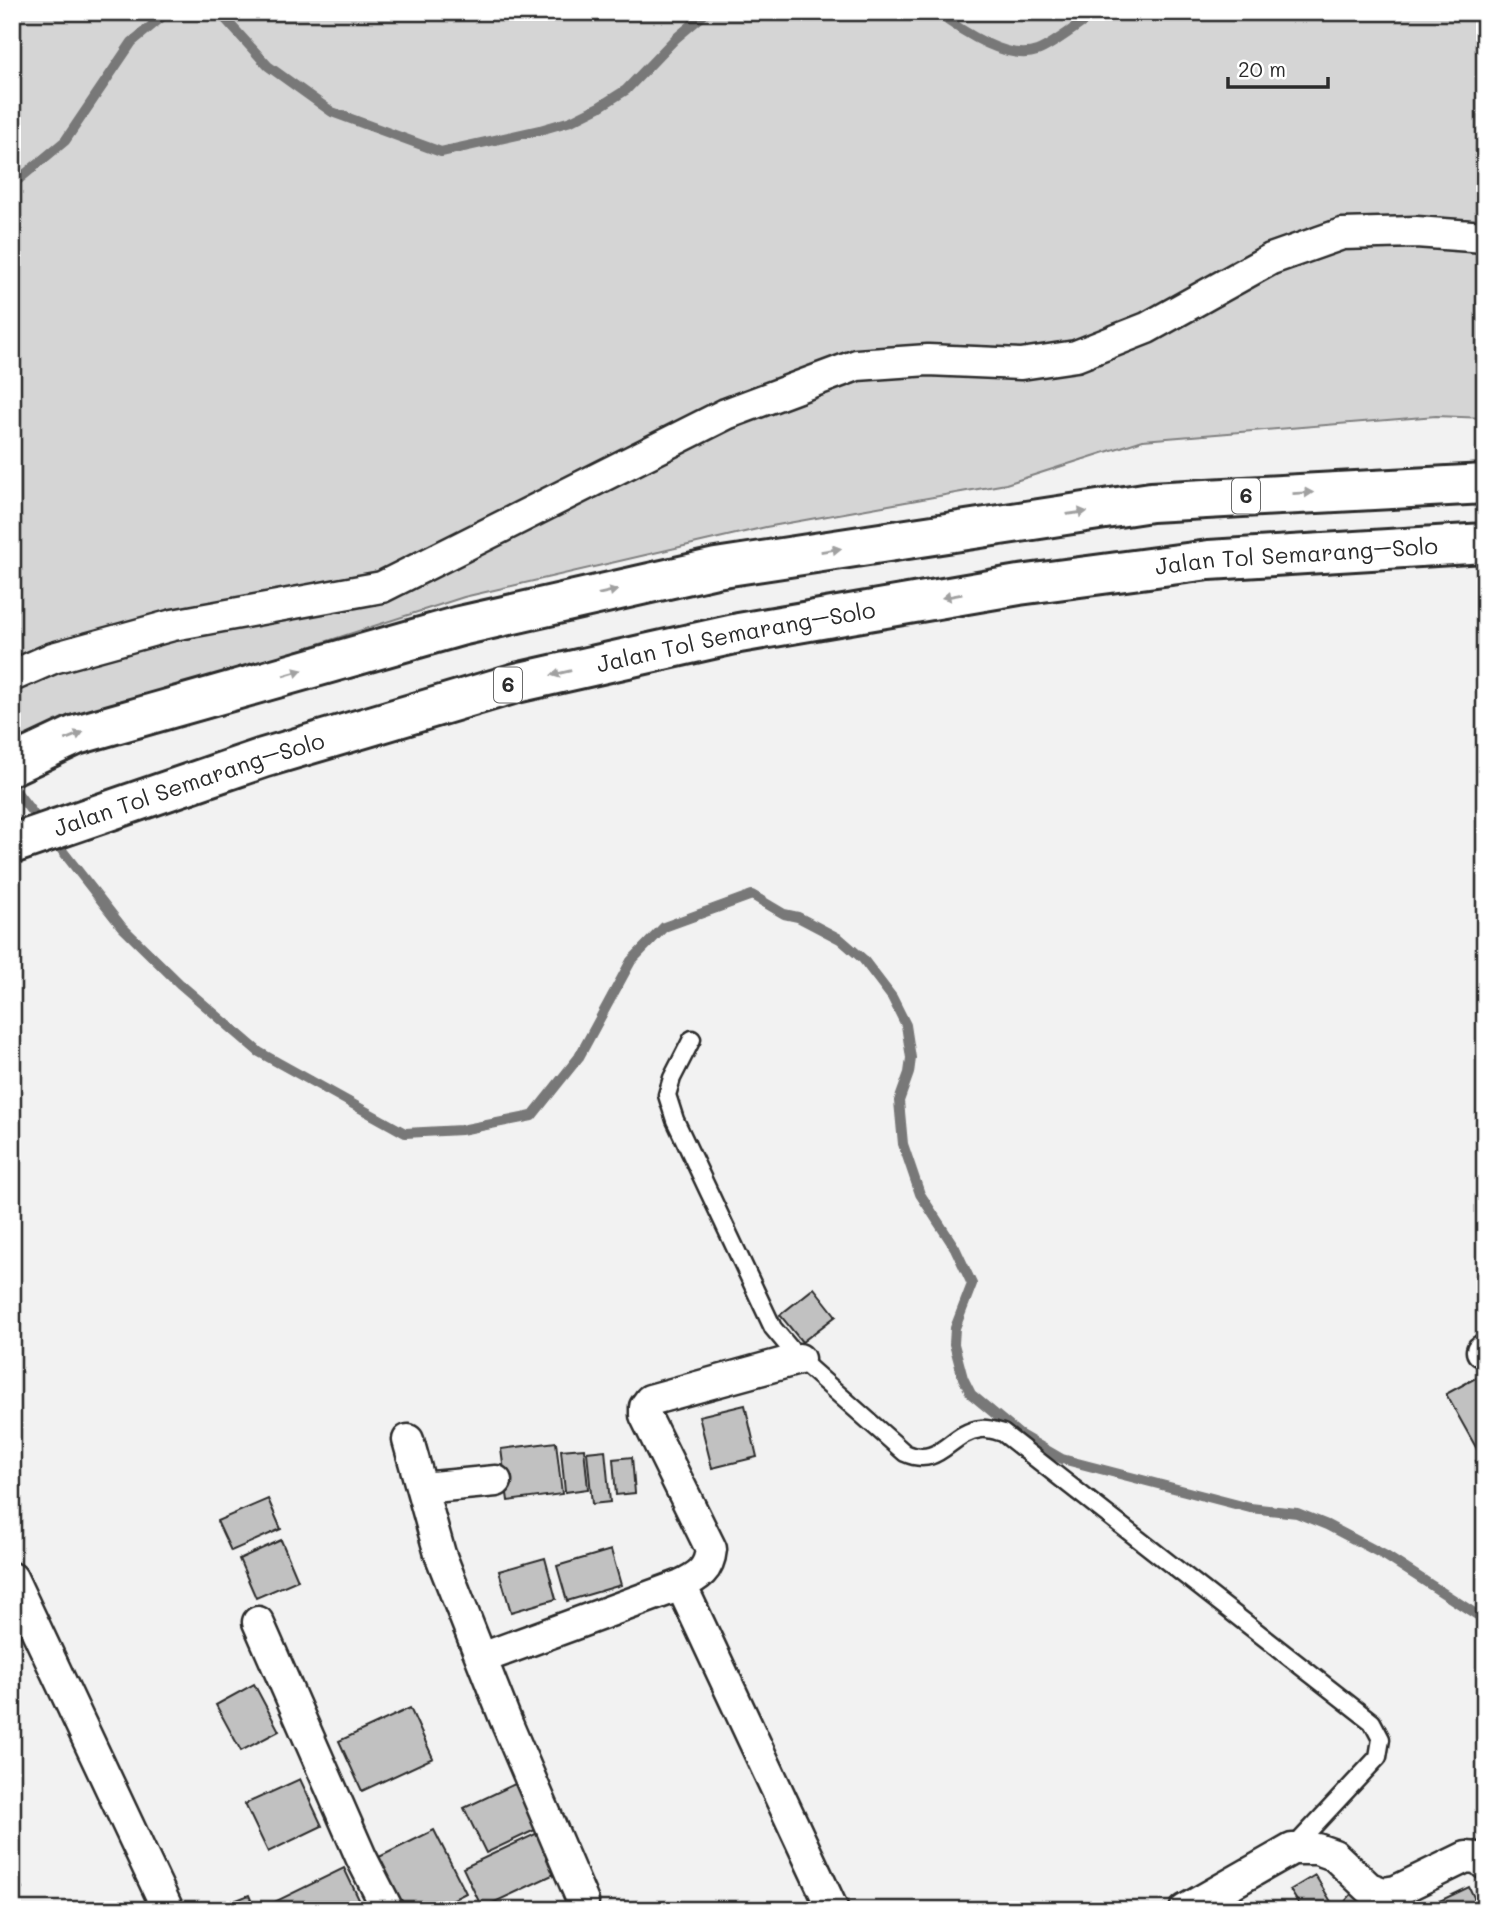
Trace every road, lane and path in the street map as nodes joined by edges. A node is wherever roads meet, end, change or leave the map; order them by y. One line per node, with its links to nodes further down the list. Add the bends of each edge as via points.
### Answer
1 (1485, 237): 4 (street, via 1416,232 1342,234 1270,259 1147,328 1076,356 1021,364 928,360 857,365 726,414 382,587 173,625 53,658)
2 (1485, 484): 5 (highway, 6, one-way to 2, via 76,734 460,626 716,568 1151,502)
3 (1485, 543): 6 (highway, Jalan Tol Semarang–Solo / 6, one-way to 6, via 1209,560 1019,585 739,633 516,683 263,758)
4 (12, 676)
5 (12, 765)
6 (12, 844)
7 (692, 1039): 8 (lane, via 671,1078 667,1095 671,1108 774,1328)
8 (799, 1359): 13 (street, via 650,1400 645,1407 711,1549 710,1564); 16 (lane, via 905,1453 918,1459 932,1456 966,1433 983,1428 1003,1433 1372,1722 1381,1739 1378,1757)
9 (408, 1440): 11 (street)
10 (496, 1481): 11 (street)
11 (422, 1488): 15 (street, via 440,1554)
12 (12, 1578): 19 (street)
13 (681, 1585): 15 (street); 21 (street)
14 (258, 1622): 20 (street)
15 (481, 1658): 18 (street)
16 (1292, 1849): 17 (street, via 1317,1849 1334,1855 1368,1888 1383,1893 1466,1857); 22 (street)
17 (1485, 1864)
18 (578, 1907)
19 (168, 1910)
20 (388, 1910)
21 (833, 1910)
22 (1185, 1910)

